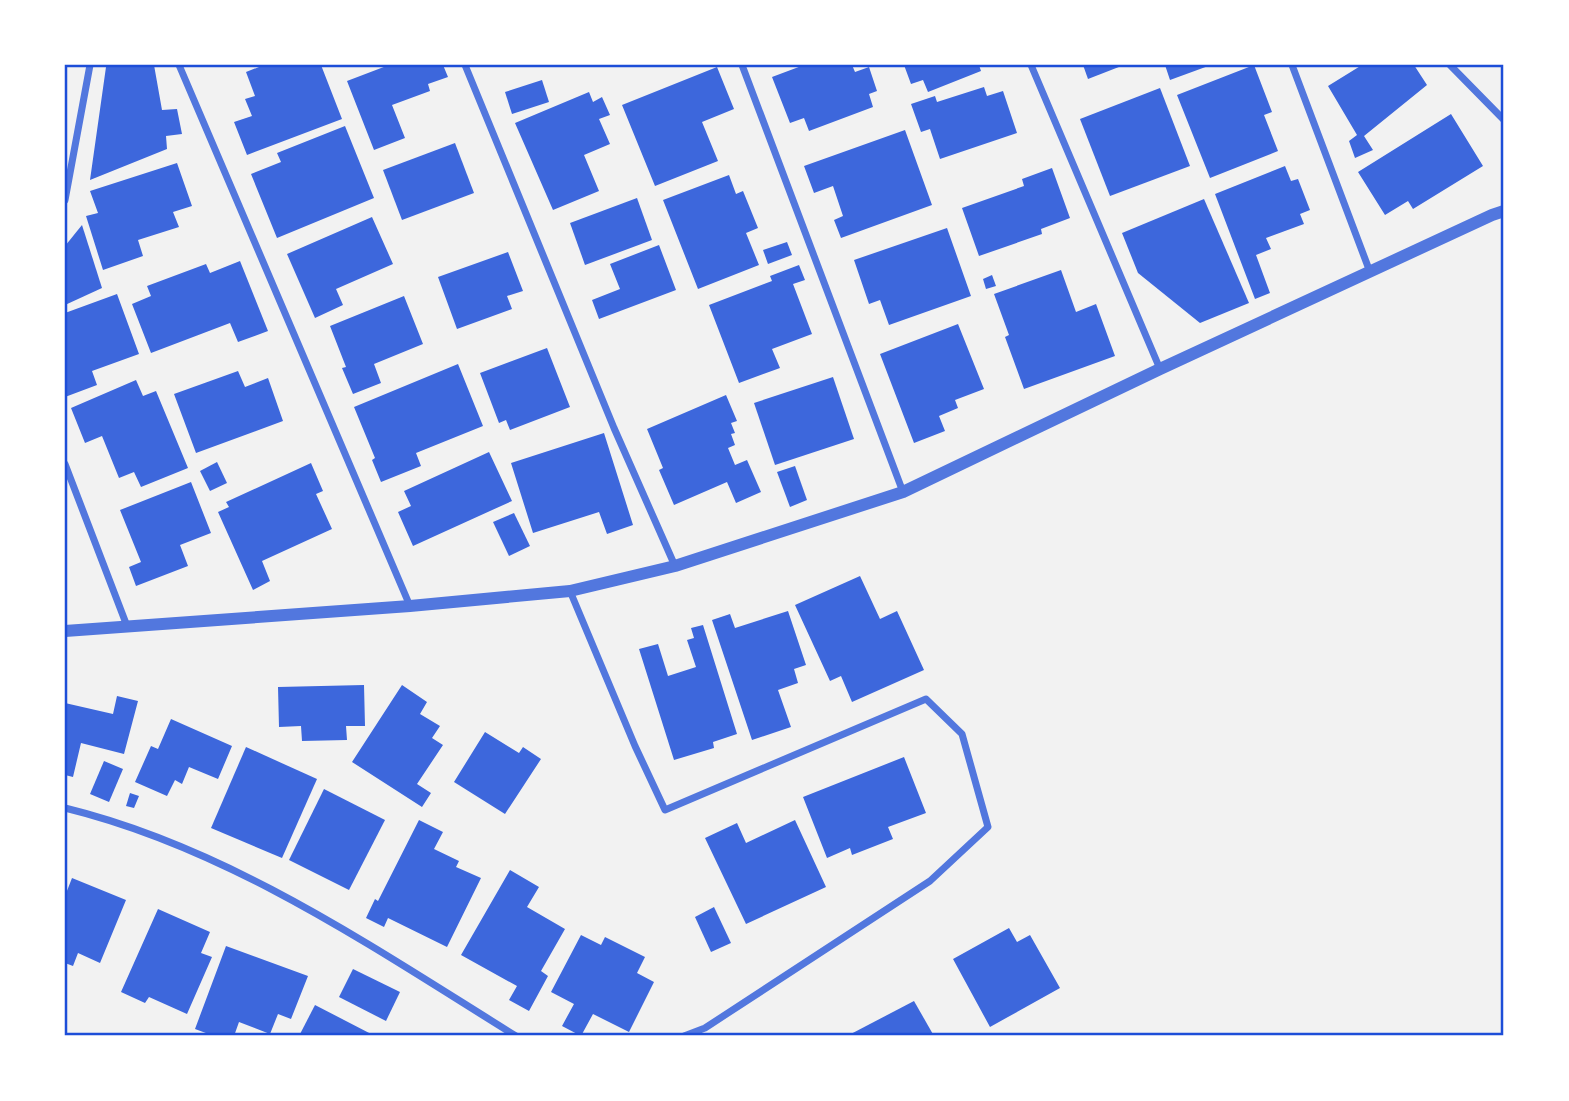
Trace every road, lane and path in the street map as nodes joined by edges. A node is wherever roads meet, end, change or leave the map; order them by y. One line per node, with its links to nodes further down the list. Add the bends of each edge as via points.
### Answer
1 (90, 65): 9 (street)
2 (179, 65): 17 (street)
3 (466, 65): 15 (street)
4 (742, 65): 14 (street)
5 (1031, 65): 12 (street)
6 (1292, 65): 11 (street)
7 (1450, 65): 8 (street)
8 (1504, 120)
9 (65, 200)
10 (1504, 211): 11 (street)
11 (1370, 272): 12 (street)
12 (1160, 369): 14 (street)
13 (65, 464): 18 (street)
14 (903, 492): 15 (street)
15 (675, 566): 16 (street)
16 (570, 591): 17 (street); 22 (street, via 665,810 926,699 962,734 988,827 930,881 705,1028)
17 (410, 606): 18 (street)
18 (127, 626): 19 (street)
19 (65, 631)
20 (65, 808): 21 (street, via 155,836 258,882 358,937)
21 (516, 1036)
22 (684, 1036)

